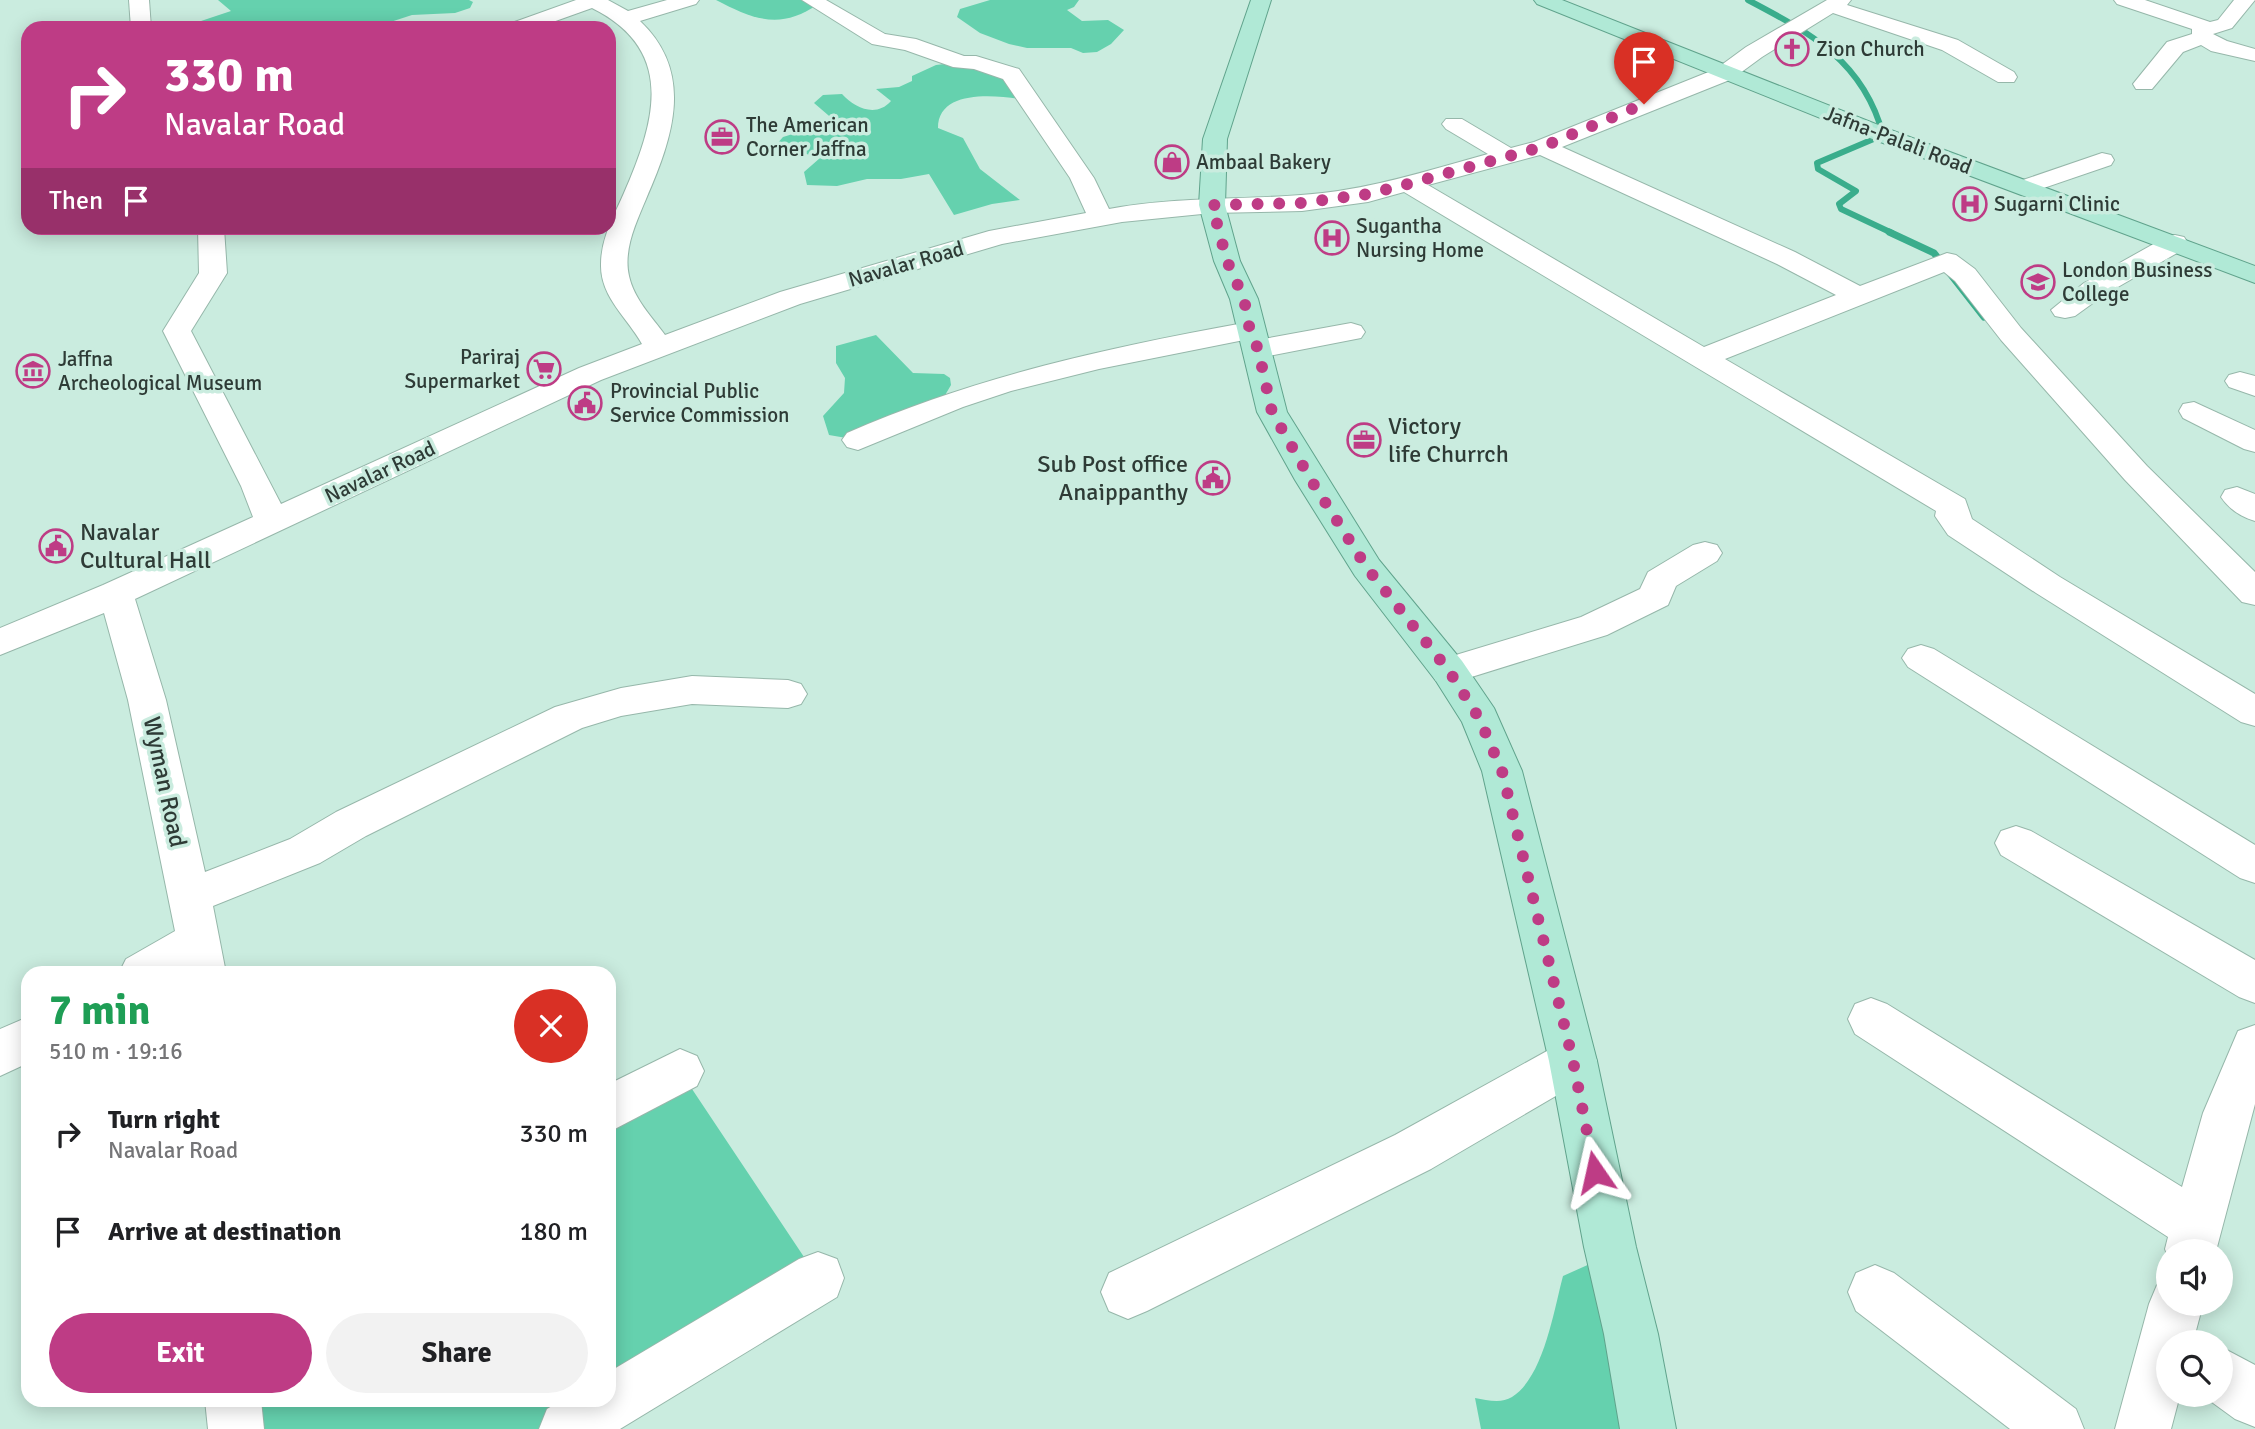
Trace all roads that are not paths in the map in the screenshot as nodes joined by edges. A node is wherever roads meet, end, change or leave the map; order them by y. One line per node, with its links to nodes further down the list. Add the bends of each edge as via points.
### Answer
1 (139, 0): 11 (street)
2 (593, 0): 10 (street); 12 (street)
3 (689, 0): 10 (street)
4 (812, 0): 27 (street, via 879,40 908,44 1011,75 1082,178)
5 (1261, 0): 26 (main road, via 1215,139)
6 (1544, 0): 15 (main road, Jafna-Palali Road)
7 (2124, 0): 13 (street, via 2202,25)
8 (2245, 0): 13 (street, via 2225,24)
9 (1836, 3): 15 (street, Navalar Road); 16 (street, via 1950,45)
10 (626, 18): 35 (street, via 654,49 665,93 652,156 618,241 614,274 629,308 649,329)
11 (140, 21)
12 (535, 21)
13 (2203, 34): 14 (street, via 2219,46); 17 (street, via 2175,47)
14 (2255, 55)
15 (1724, 74): 19 (street, Navalar Road); 25 (main road, Jafna-Palali Road)
16 (2006, 77)
17 (2144, 83)
18 (1454, 124): 21 (street)
19 (1542, 147): 21 (street, Navalar Road); 31 (street, via 1786,258)
20 (1416, 155): 23 (street)
21 (1508, 156): 23 (street, Navalar Road)
22 (2102, 160): 25 (street)
23 (1445, 174): 24 (street, Navalar Road)
24 (1408, 184): 26 (street, Navalar Road, via 1302,203); 36 (street)
25 (2026, 187): 29 (main road, Jafna-Palali Road)
26 (1212, 205): 27 (street, Navalar Road); 34 (main road)
27 (1101, 218): 35 (street, Navalar Road, via 998,237 898,265 790,298)
28 (211, 235): 40 (street, via 213,273 177,331)
29 (2175, 243): 30 (main road, Jafna-Palali Road); 32 (street)
30 (2255, 275)
31 (1858, 296): 36 (street); 42 (street, via 1947,261 1965,275 2011,334 2136,473)
32 (2065, 310)
33 (1351, 332): 34 (street)
34 (1254, 340): 38 (street, via 1129,352 1003,383 941,402); 46 (main road, via 1272,412 1311,480 1367,568)
35 (658, 348): 40 (street, Navalar Road, via 579,379)
36 (1702, 358): 48 (street, via 1952,507 1960,527)
37 (2194, 411): 39 (street)
38 (858, 440)
39 (2255, 442)
40 (272, 523): 43 (street, Navalar Road)
41 (1705, 553): 46 (street, via 1660,580 1655,596 1594,626)
42 (2255, 593)
43 (116, 594): 44 (street, Navalar Road); 51 (street, Wyman Road, via 147,700)
44 (0, 642)
45 (1921, 658): 50 (street)
46 (1449, 671): 59 (main road, via 1479,718 1502,771)
47 (788, 694): 51 (street, via 691,690 569,717 305,851)
48 (2255, 712)
49 (2016, 844): 54 (street)
50 (2255, 866)
51 (188, 897): 52 (street, Wyman Road)
52 (201, 957): 53 (street)
53 (168, 966)
54 (2255, 983)
55 (1871, 1018): 63 (street)
56 (21, 1042): 58 (street)
57 (2255, 1046): 62 (street)
58 (0, 1054)
59 (1573, 1061): 65 (street, via 1413,1152); 75 (main road)
60 (680, 1071): 61 (street)
61 (616, 1105)
62 (2241, 1122): 63 (street)
63 (2194, 1238)
64 (818, 1278): 70 (street)
65 (1128, 1292)
66 (1875, 1292): 76 (street)
67 (2172, 1328): 77 (street)
68 (2233, 1383): 69 (street)
69 (2255, 1399)
70 (616, 1400)
71 (234, 1407): 73 (street)
72 (604, 1407): 74 (street)
73 (236, 1429)
74 (567, 1429)
75 (1647, 1429)
76 (2056, 1429)
77 (2143, 1429)

